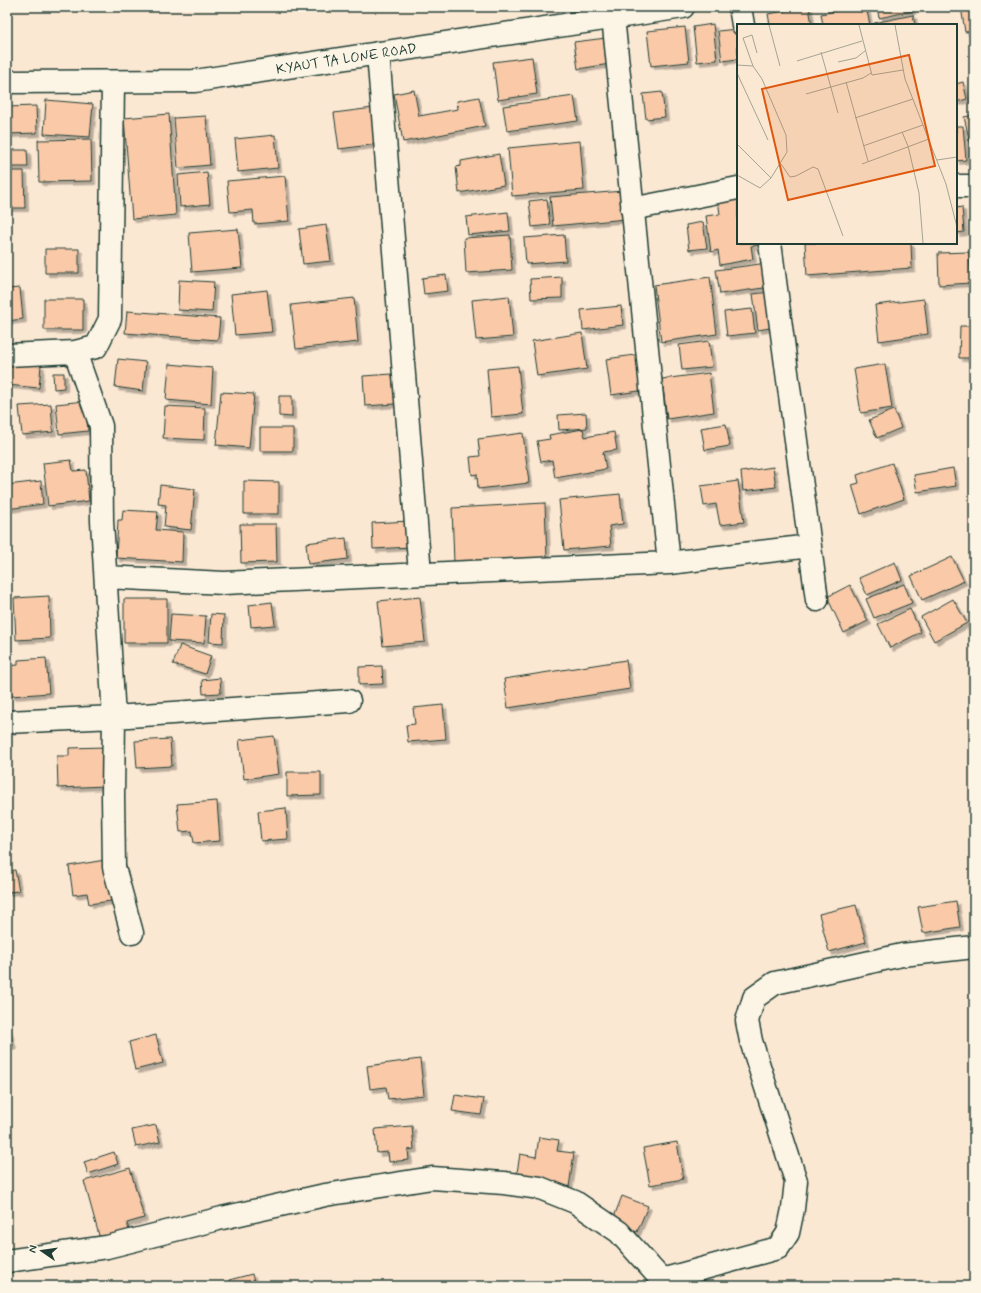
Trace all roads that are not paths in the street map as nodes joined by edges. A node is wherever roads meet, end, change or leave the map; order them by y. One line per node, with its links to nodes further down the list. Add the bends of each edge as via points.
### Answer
1 (683, 7): 3 (street, KYAUT TA LONE ROAD)
2 (740, 7): 4 (street)
3 (613, 17): 5 (street, KYAUT TA LONE ROAD); 11 (street)
4 (743, 24)
5 (378, 53): 7 (street, KYAUT TA LONE ROAD, via 195,81); 17 (street)
6 (7, 82): 7 (street, KYAUT TA LONE ROAD)
7 (113, 82): 13 (street, via 110,319 96,348)
8 (957, 186): 9 (street)
9 (974, 186)
10 (737, 188): 11 (street)
11 (632, 209): 16 (street)
12 (770, 244): 15 (street)
13 (75, 352): 14 (street); 18 (street, via 101,426 102,521)
14 (7, 355)
15 (810, 546): 16 (street); 19 (street)
16 (669, 563): 17 (street)
17 (420, 573): 18 (street, via 224,582)
18 (106, 577): 21 (street)
19 (817, 600)
20 (349, 702): 21 (street)
21 (114, 717): 22 (street); 23 (street, via 114,867)
22 (7, 722)
23 (132, 933)
24 (974, 947): 26 (street, via 902,955 775,983 754,998 747,1021 751,1041 796,1181 788,1232 778,1248)
25 (7, 1261): 26 (street, via 107,1247 325,1195 432,1178 540,1188 575,1202 619,1232)
26 (664, 1283)

